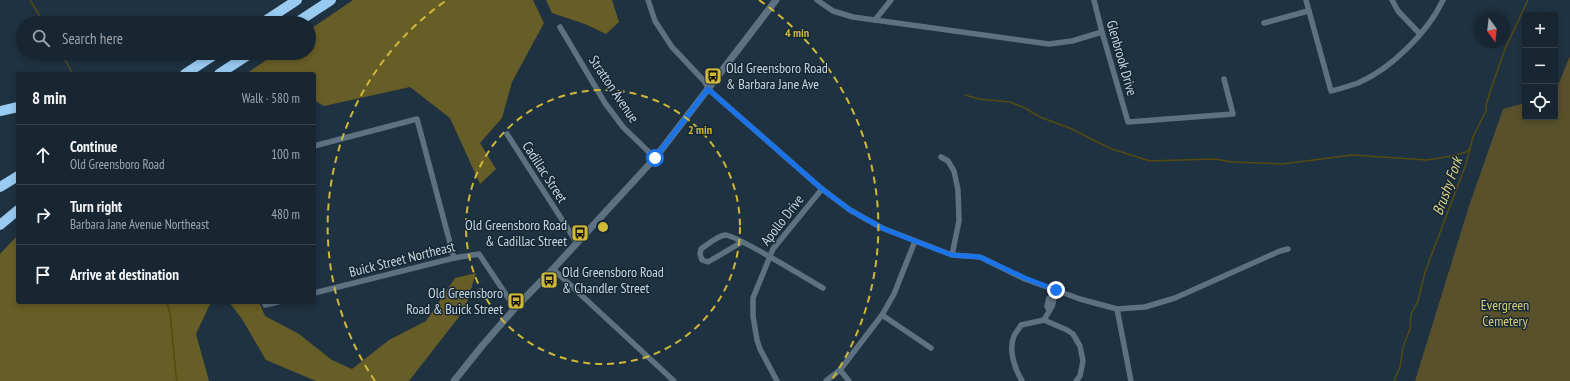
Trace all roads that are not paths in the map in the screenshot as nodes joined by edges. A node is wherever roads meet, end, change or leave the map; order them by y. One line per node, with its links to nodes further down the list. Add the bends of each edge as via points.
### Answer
1 (297, 0): 12 (highway)
2 (331, 0): 13 (highway)
3 (648, 0): 24 (street, via 655,21)
4 (775, 0): 24 (street)
5 (817, 0): 14 (street, via 840,14)
6 (891, 0): 14 (street)
7 (1094, 0): 17 (street, Glenbrook Drive)
8 (1306, 0): 11 (street)
9 (1392, 0): 18 (street, via 1398,11)
10 (1443, 0): 18 (street)
11 (1308, 11): 15 (street); 18 (street, via 1331,91 1359,82 1381,70)
12 (273, 16)
13 (307, 16)
14 (875, 20): 17 (street, via 1049,44 1072,41)
15 (1264, 23)
16 (560, 28): 30 (street, Stratton Avenue, via 614,115)
17 (1102, 32): 23 (street, Glenbrook Drive, via 1128,122 1233,114)
18 (1420, 34)
19 (206, 60): 21 (highway)
20 (240, 60): 22 (highway)
21 (188, 72)
22 (222, 72)
23 (1224, 79)
24 (708, 89): 30 (street); 33 (street)
25 (16, 107): 26 (highway)
26 (0, 111)
27 (507, 134): 39 (street, Cadillac Street)
28 (316, 145): 44 (street, via 417,119)
29 (940, 157): 42 (street, via 948,161 954,171 958,190 959,221)
30 (655, 158): 39 (street)
31 (16, 177): 32 (highway)
32 (0, 187)
33 (822, 189): 38 (street, via 850,210 882,228); 43 (street, Apollo Drive)
34 (16, 207): 36 (highway)
35 (16, 212): 37 (highway)
36 (0, 218)
37 (0, 225)
38 (915, 241): 42 (street); 53 (street, via 894,294)
39 (576, 242): 45 (street)
40 (742, 242): 40 (street, via 708,262 702,260 701,249 721,236 727,235); 43 (street)
41 (1288, 249): 52 (street, via 1175,298 1145,307)
42 (952, 255): 48 (street, via 980,257)
43 (769, 256): 46 (street); 59 (street, Apollo Drive, via 753,298 753,316 760,350)
44 (454, 258): 47 (street, Buick Street Northeast); 51 (street, Buick Street Northeast, via 479,254)
45 (553, 269): 51 (street); 58 (street)
46 (823, 288)
47 (316, 292)
48 (1055, 293): 52 (street); 54 (street, via 1052,308)
49 (269, 304): 50 (street)
50 (265, 305)
51 (516, 308): 57 (street)
52 (1117, 309): 64 (street)
53 (882, 315): 55 (street); 56 (street)
54 (1044, 320): 62 (street, via 1021,325 1013,337 1016,370); 63 (street, via 1073,334 1080,346 1083,361 1080,376)
55 (931, 348)
56 (840, 370): 60 (street); 61 (street)
57 (454, 381)
58 (674, 381)
59 (776, 381)
60 (826, 381)
61 (850, 381)
62 (1022, 381)
63 (1076, 381)
64 (1132, 381)

